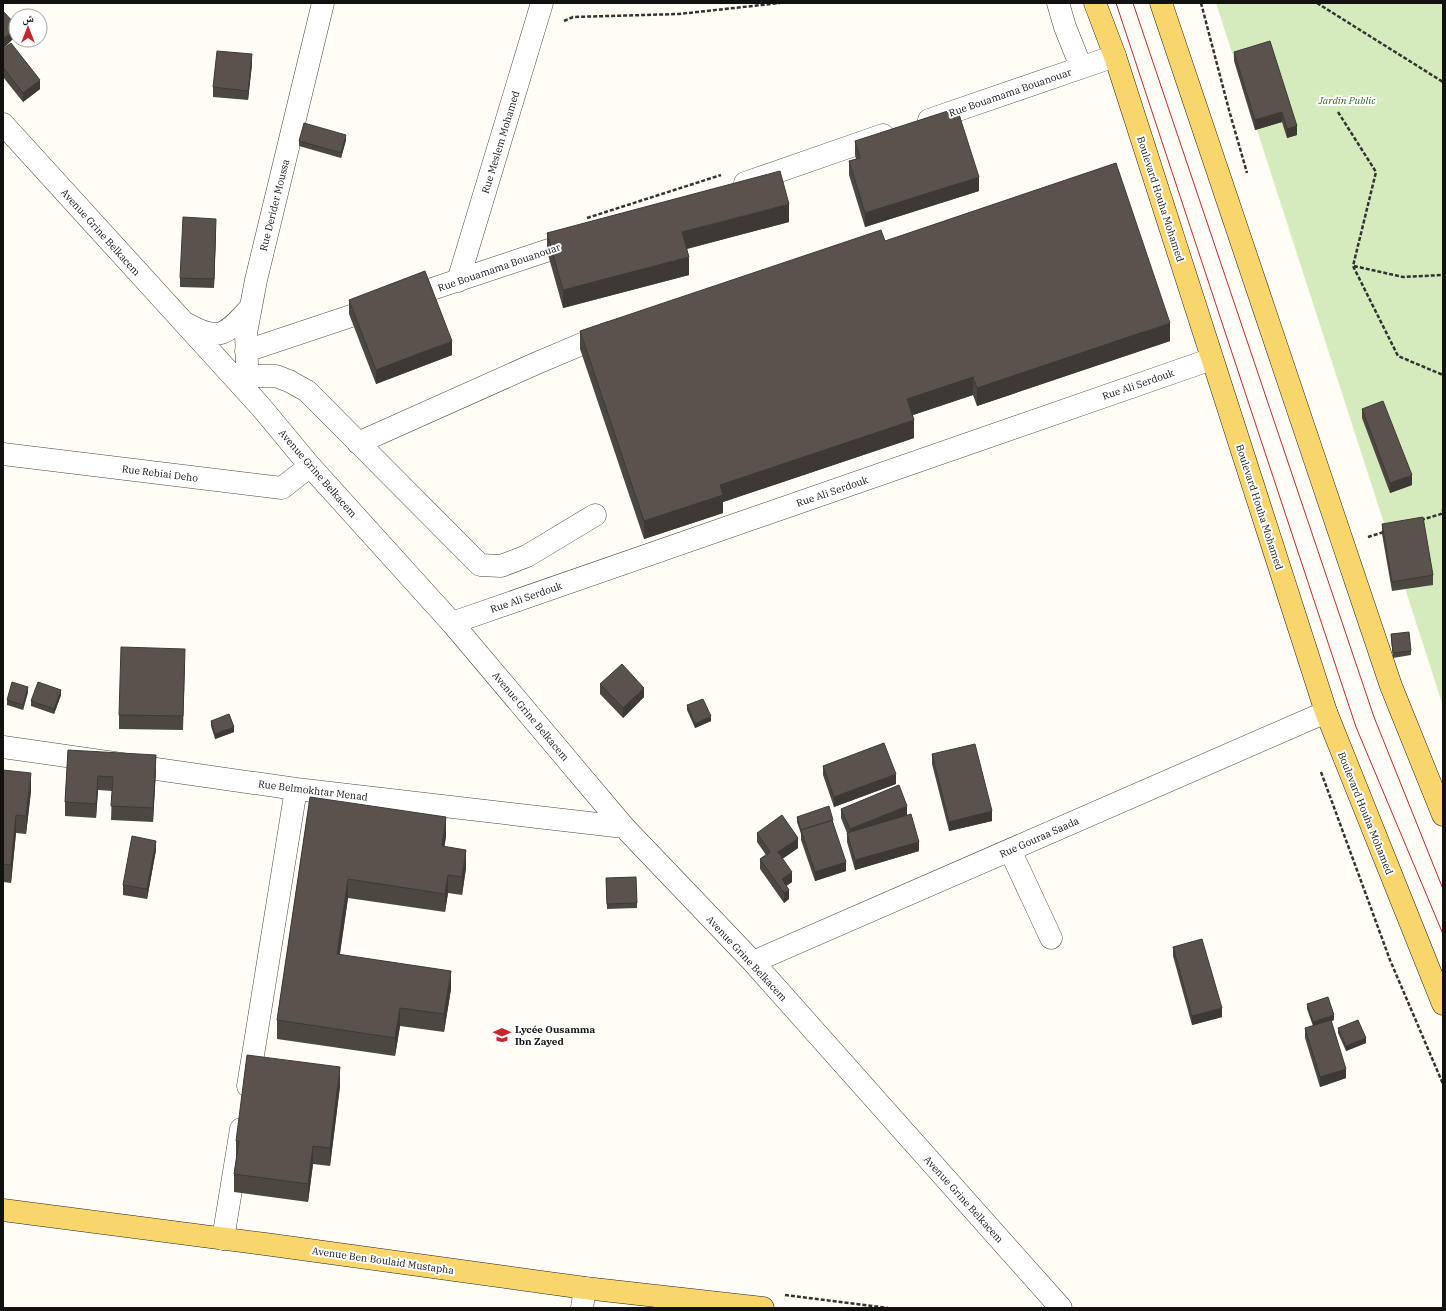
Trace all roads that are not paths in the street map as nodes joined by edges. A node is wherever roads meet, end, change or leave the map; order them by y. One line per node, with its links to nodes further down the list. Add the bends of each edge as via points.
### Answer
1 (322, 3): 12 (street, Rue Derider Moussa)
2 (542, 3): 11 (street, Rue Meslem Mohamed)
3 (1058, 3): 7 (street)
4 (1094, 3): 6 (main road, Boulevard Houha Mohamed)
5 (1161, 3): 27 (main road, via 1391,686)
6 (1115, 56): 7 (street, Rue Bouamama Bouanouar); 16 (main road, Boulevard Houha Mohamed)
7 (1081, 67): 9 (street, Rue Bouamama Bouanouar, via 904,128)
8 (3, 124): 13 (street, Avenue Grine Belkacem)
9 (727, 181)
10 (588, 227): 11 (street, Rue Bouamama Bouanouar)
11 (458, 281): 15 (street, Rue Bouamama Bouanouar)
12 (251, 308): 13 (street, via 224,333 214,335 201,332); 15 (street, Rue Derider Moussa, via 246,333)
13 (182, 322): 18 (street, Avenue Grine Belkacem)
14 (630, 324): 19 (street)
15 (246, 351): 17 (street, Rue Derider Moussa)
16 (1212, 359): 23 (street, Rue Ali Serdouk); 24 (main road, Boulevard Houha Mohamed)
17 (249, 376): 18 (street, Rue Derider Moussa); 19 (street, via 276,376 307,391)
18 (261, 407): 21 (street, Avenue Grine Belkacem)
19 (358, 443): 22 (street, via 480,565 501,566 527,556)
20 (3, 454): 21 (street, Rue Rebiai Deho, via 282,488)
21 (310, 466): 23 (street, Avenue Grine Belkacem)
22 (595, 515)
23 (452, 623): 28 (street, Avenue Grine Belkacem)
24 (1326, 712): 29 (street, Rue Gouraa Saada); 32 (main road, Boulevard Houha Mohamed)
25 (3, 746): 26 (street, Rue Belmokhtar Menad)
26 (296, 788): 28 (street, Rue Belmokhtar Menad); 34 (street)
27 (1443, 815)
28 (624, 827): 31 (street, Avenue Grine Belkacem)
29 (1010, 850): 30 (street); 31 (street, Rue Gouraa Saada)
30 (1051, 938)
31 (753, 962): 37 (street, Avenue Grine Belkacem)
32 (1443, 1004)
33 (3, 1210): 34 (main road, Avenue Ben Boulaid Mustapha)
34 (223, 1239): 35 (main road, Avenue Ben Boulaid Mustapha)
35 (583, 1298): 36 (main road, Avenue Ben Boulaid Mustapha)
36 (763, 1308)
37 (1061, 1308)

